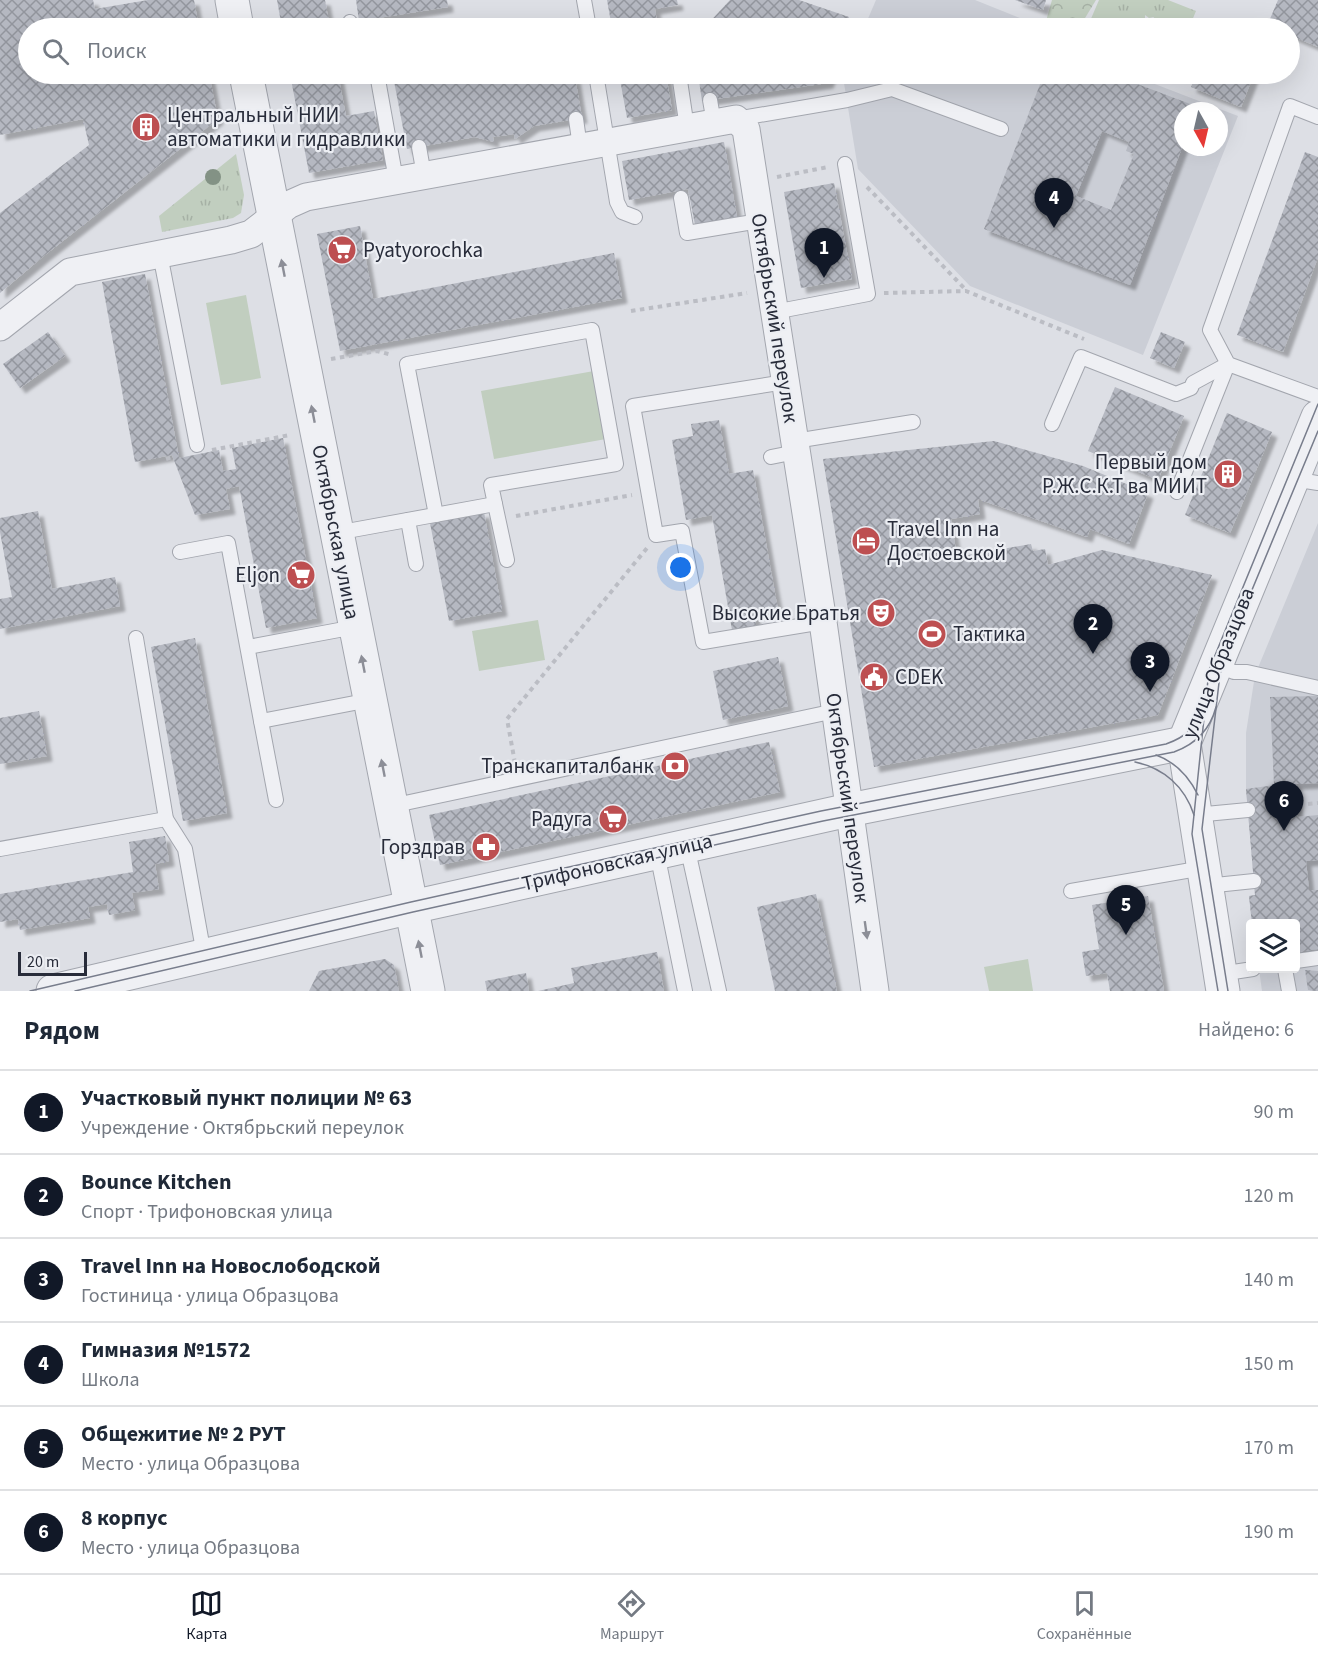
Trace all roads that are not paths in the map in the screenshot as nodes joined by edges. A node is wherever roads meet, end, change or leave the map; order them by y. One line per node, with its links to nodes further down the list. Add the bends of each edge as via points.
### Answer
1 (232, 0): 3 (street)
2 (584, 0): 4 (lane)
3 (235, 18)
4 (587, 18)
5 (248, 84): 21 (street, Октябрьская улица)
6 (379, 84): 19 (lane)
7 (598, 84): 14 (lane)
8 (680, 84): 12 (lane)
9 (720, 114): 12 (street); 13 (lane, via 847,100 892,89); 23 (street, Октябрьский переулок, via 746,129)
10 (1318, 117): 27 (lane, via 1290,106 1209,330)
11 (576, 118): 16 (lane)
12 (687, 128): 14 (street)
13 (1001, 129)
14 (608, 142): 16 (street); 22 (lane, via 617,202 622,212)
15 (419, 147): 18 (lane)
16 (580, 147): 18 (street)
17 (845, 164): 25 (lane, via 868,294)
18 (424, 175): 19 (street)
19 (396, 180): 21 (street, via 306,197)
20 (681, 198): 23 (lane, via 687,233)
21 (273, 216): 24 (street, via 251,234); 40 (street, Октябрьская улица, one-way to 21)
22 (635, 217)
23 (759, 221): 25 (street, Октябрьский переулок)
24 (160, 254): 26 (street, via 70,272); 33 (lane)
25 (774, 312): 28 (street, Октябрьский переулок)
26 (0, 327)
27 (1228, 364): 29 (lane); 32 (lane, via 1176,394 1081,357); 36 (lane)
28 (785, 381): 34 (street, Октябрьский переулок); 44 (lane, via 633,406 657,535 682,531 703,642)
29 (1318, 397)
30 (1318, 417): 35 (street, улица Образцова)
31 (913, 422): 34 (lane)
32 (1052, 424)
33 (199, 448)
34 (787, 450): 44 (street, Октябрьский переулок)
35 (1305, 481): 48 (street, улица Образцова)
36 (1177, 492)
37 (495, 504): 38 (lane); 38 (lane, via 491,485 616,464 592,330 407,364); 42 (lane)
38 (436, 515): 39 (lane)
39 (408, 520): 40 (lane); 43 (lane)
40 (336, 533): 45 (street, Октябрьская улица)
41 (180, 552): 47 (lane, via 228,543)
42 (507, 560)
43 (416, 564)
44 (823, 622): 51 (street, Октябрьский переулок)
45 (356, 627): 47 (lane); 50 (street, Октябрьская улица, one-way to 45)
46 (136, 638): 59 (lane)
47 (248, 647): 52 (lane)
48 (1216, 665): 49 (lane); 53 (street, улица Образцова)
49 (1318, 688)
50 (370, 700): 52 (lane); 55 (street, Октябрьская улица, one-way to 50)
51 (835, 711): 55 (lane); 56 (street, Октябрьский переулок)
52 (261, 721): 54 (lane)
53 (1184, 743): 56 (street, Трифоновская улица); 58 (street, улица Образцова)
54 (276, 800)
55 (391, 806): 65 (street, Октябрьская улица)
56 (849, 810): 61 (street, Трифоновская улица); 76 (street, Октябрьский переулок, one-way to 76)
57 (1248, 810): 58 (lane)
58 (1195, 815): 62 (street, улица Образцова)
59 (166, 819): 60 (lane); 66 (lane, via 185,849)
60 (0, 849)
61 (672, 849): 65 (street, Трифоновская улица); 74 (lane); 75 (lane)
62 (1205, 877): 63 (lane); 64 (lane); 71 (street, улица Образцова)
63 (1254, 881)
64 (1071, 891)
65 (412, 907): 66 (street, Трифоновская улица); 73 (street, Октябрьская улица, one-way to 65)
66 (204, 956): 72 (street, Трифоновская улица)
67 (1318, 958): 68 (lane)
68 (1300, 961)
69 (1246, 972): 71 (lane)
70 (1286, 973): 77 (lane)
71 (1221, 982)
72 (53, 991)
73 (428, 991)
74 (686, 991)
75 (719, 991)
76 (875, 991)
77 (1288, 991)

